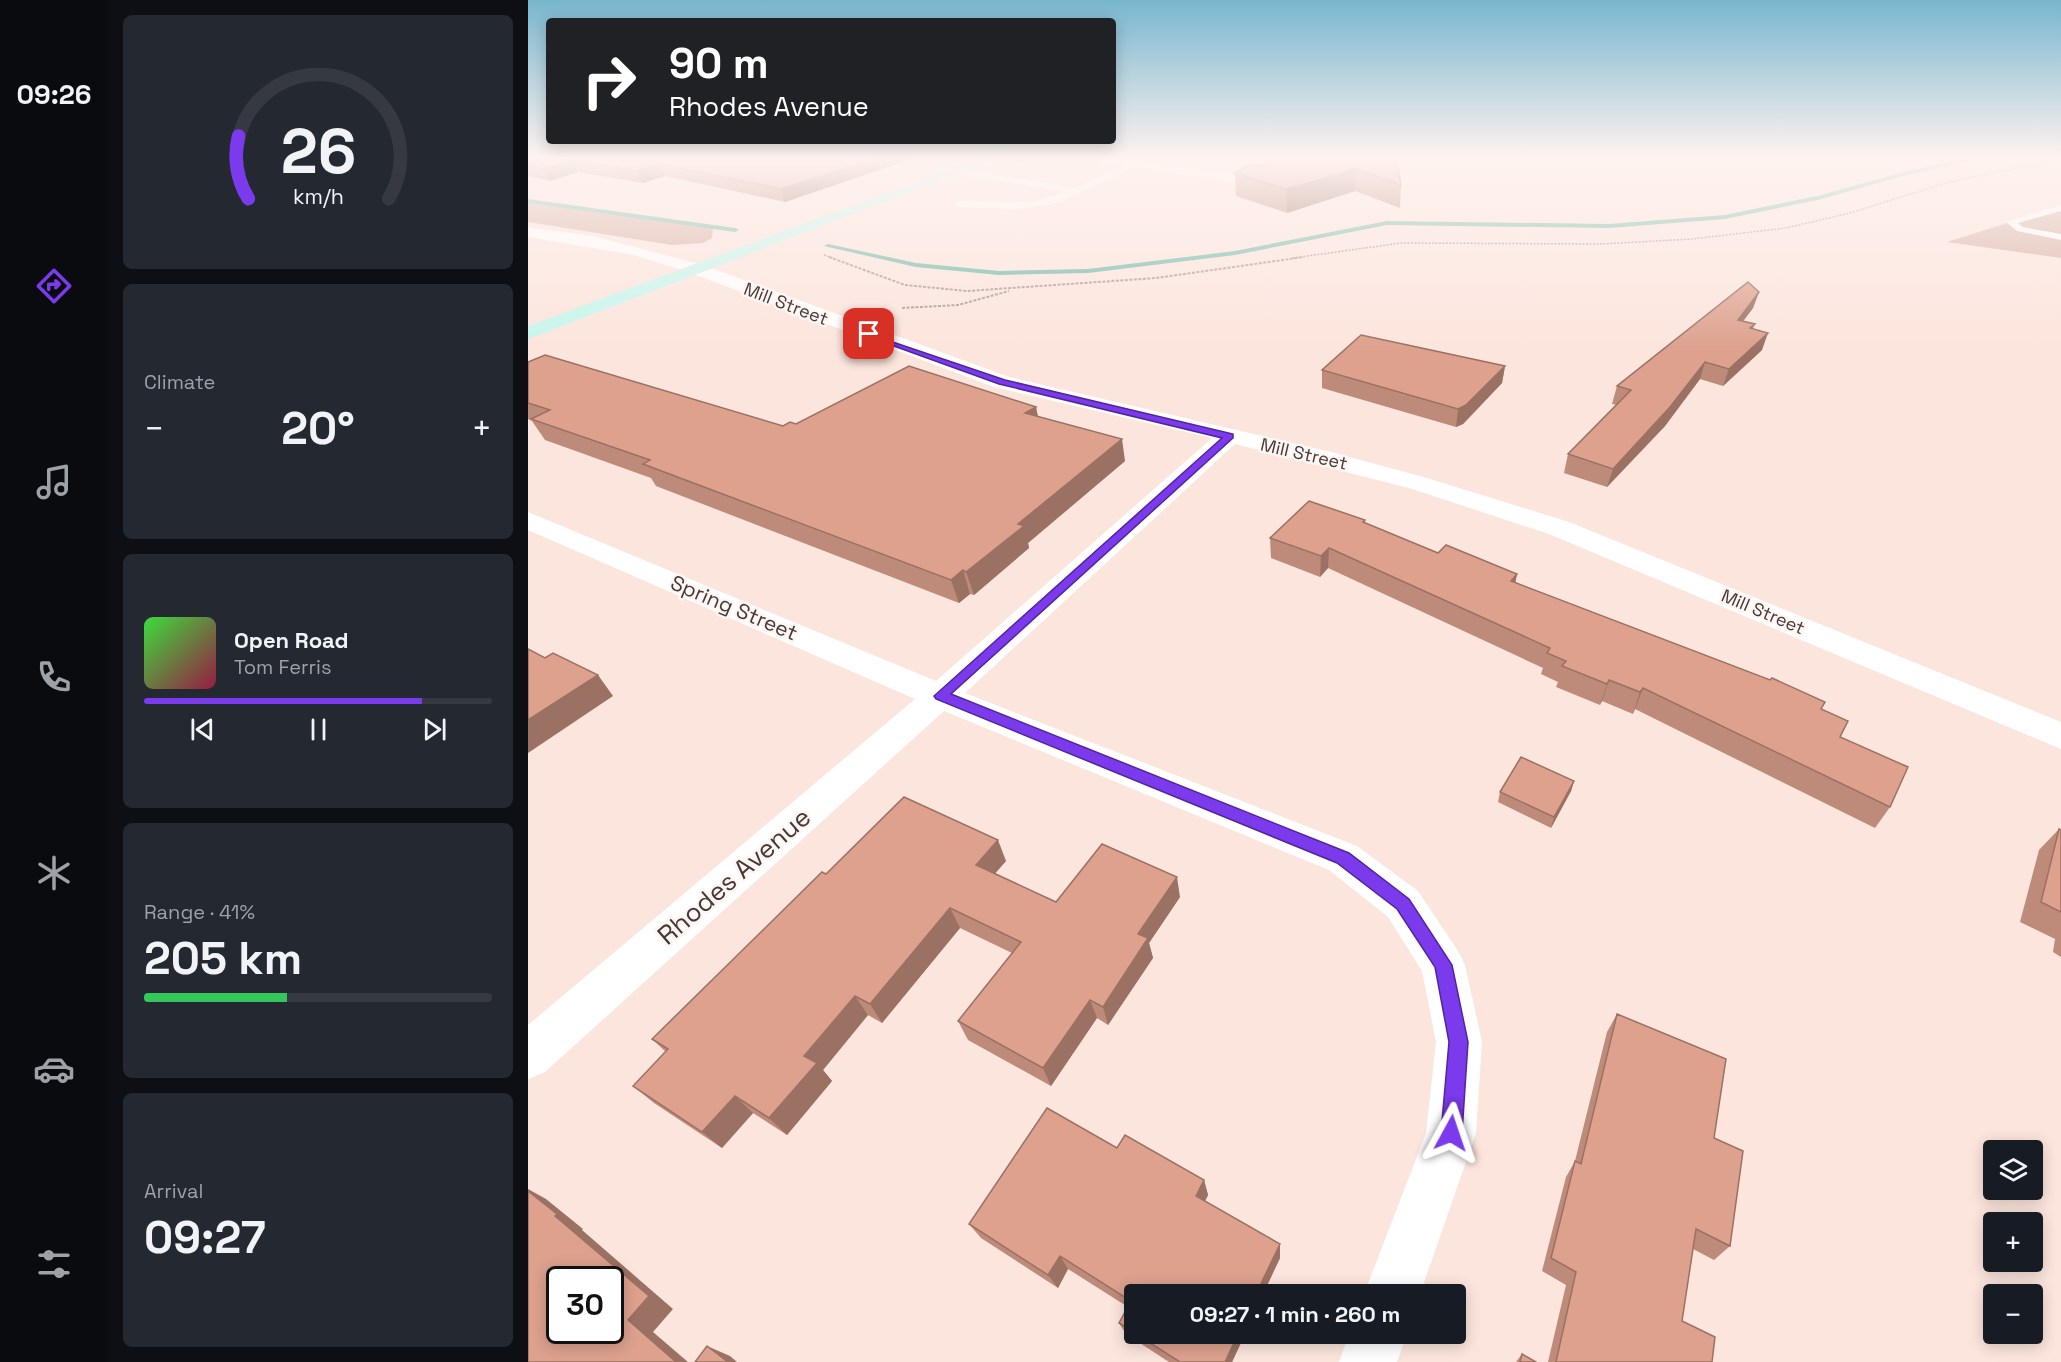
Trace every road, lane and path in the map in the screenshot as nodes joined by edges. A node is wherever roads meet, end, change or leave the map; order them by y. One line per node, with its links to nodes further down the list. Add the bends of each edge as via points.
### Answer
1 (823, 222): 7 (main road)
2 (1813, 222): 8 (path, via 1692,239 1601,244 1401,243 1156,278)
3 (2013, 222): 5 (lane, via 2020,229)
4 (528, 232): 7 (street, Mill Street, via 593,241)
5 (2061, 237)
6 (820, 254): 8 (path, via 905,285 967,291)
7 (697, 269): 10 (main road); 11 (street, Mill Street, via 1002,382)
8 (1016, 289): 9 (path, via 958,305)
9 (896, 307)
10 (528, 333)
11 (1229, 436): 13 (street, Rhodes Avenue); 14 (street, Mill Street, via 1322,456 1559,528)
12 (528, 520): 13 (street, Spring Street)
13 (940, 696): 15 (street, Rhodes Avenue); 16 (street, via 1343,858 1403,904 1443,965 1459,1042 1451,1133)
14 (2061, 736)
15 (528, 1056)
16 (1396, 1284)
17 (1374, 1344): 18 (street)
18 (1368, 1362)

